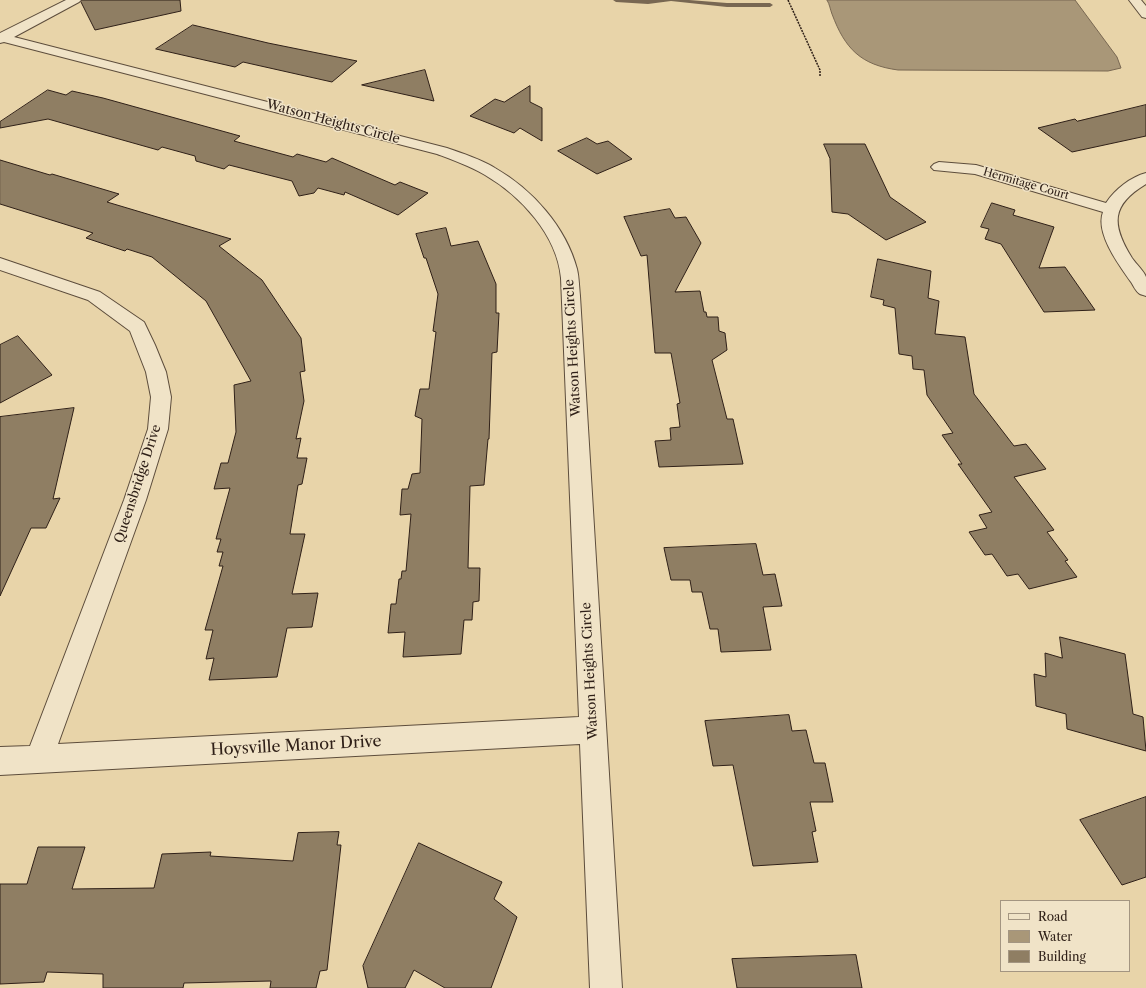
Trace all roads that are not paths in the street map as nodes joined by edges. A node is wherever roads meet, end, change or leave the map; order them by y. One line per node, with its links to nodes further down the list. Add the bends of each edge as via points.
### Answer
1 (75, 0): 4 (street)
2 (1135, 0): 3 (street)
3 (1146, 14)
4 (1, 38): 10 (street, Watson Heights Circle, via 442,151 475,163 523,196 555,237 568,268 570,282)
5 (939, 167): 7 (street, Hermitage Court, via 976,170)
6 (1146, 178): 7 (street, via 1118,196)
7 (1111, 209): 9 (street, via 1109,222 1113,241)
8 (0, 264): 11 (street, Queensbridge Drive, via 94,296 121,314 136,327 146,345 161,396 158,429 135,500)
9 (1146, 290)
10 (592, 730): 11 (street, Hoysville Manor Drive); 13 (street, Watson Heights Circle)
11 (39, 759): 12 (street, Hoysville Manor Drive)
12 (0, 761)
13 (606, 988)

